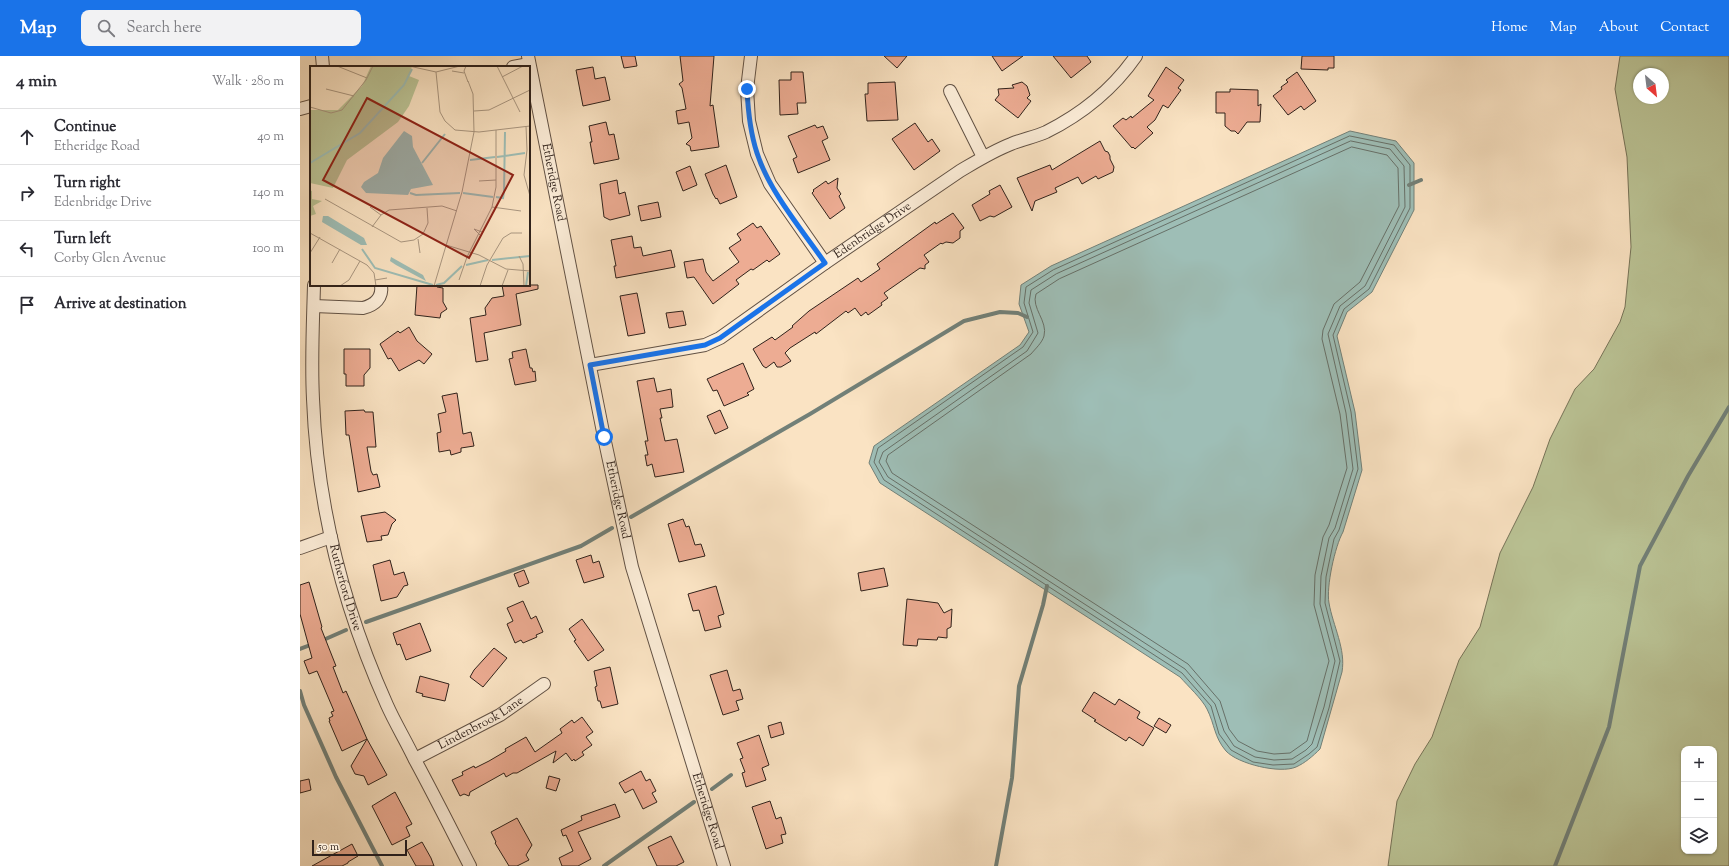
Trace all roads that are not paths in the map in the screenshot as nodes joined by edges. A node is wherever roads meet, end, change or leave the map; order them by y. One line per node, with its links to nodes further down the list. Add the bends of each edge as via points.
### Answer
1 (322, 56): 5 (street)
2 (751, 56): 12 (street, via 747,89 749,122 757,154 770,184)
3 (1136, 56): 11 (street, Edenbridge Drive, via 1102,95 1074,116 1044,132)
4 (528, 60): 6 (street)
5 (323, 66)
6 (515, 66)
7 (530, 70): 16 (street, Etheridge Road)
8 (950, 91): 11 (street)
9 (310, 106): 10 (street)
10 (300, 109)
11 (983, 157): 12 (street, Edenbridge Drive)
12 (825, 263): 16 (street, Edenbridge Drive, via 720,338 705,345)
13 (314, 286): 15 (street, Rutherford Drive)
14 (380, 286): 15 (street, via 378,302 371,306)
15 (314, 306): 17 (street, Rutherford Drive, via 313,399 321,483)
16 (590, 365): 22 (street, Etheridge Road, via 632,567)
17 (330, 536): 18 (street); 20 (street, Rutherford Drive, via 348,605 367,656 388,707)
18 (300, 548)
19 (544, 684): 20 (street, Lindenbrook Lane, via 500,715)
20 (415, 759): 21 (street, Rutherford Drive)
21 (470, 866)
22 (724, 866)

